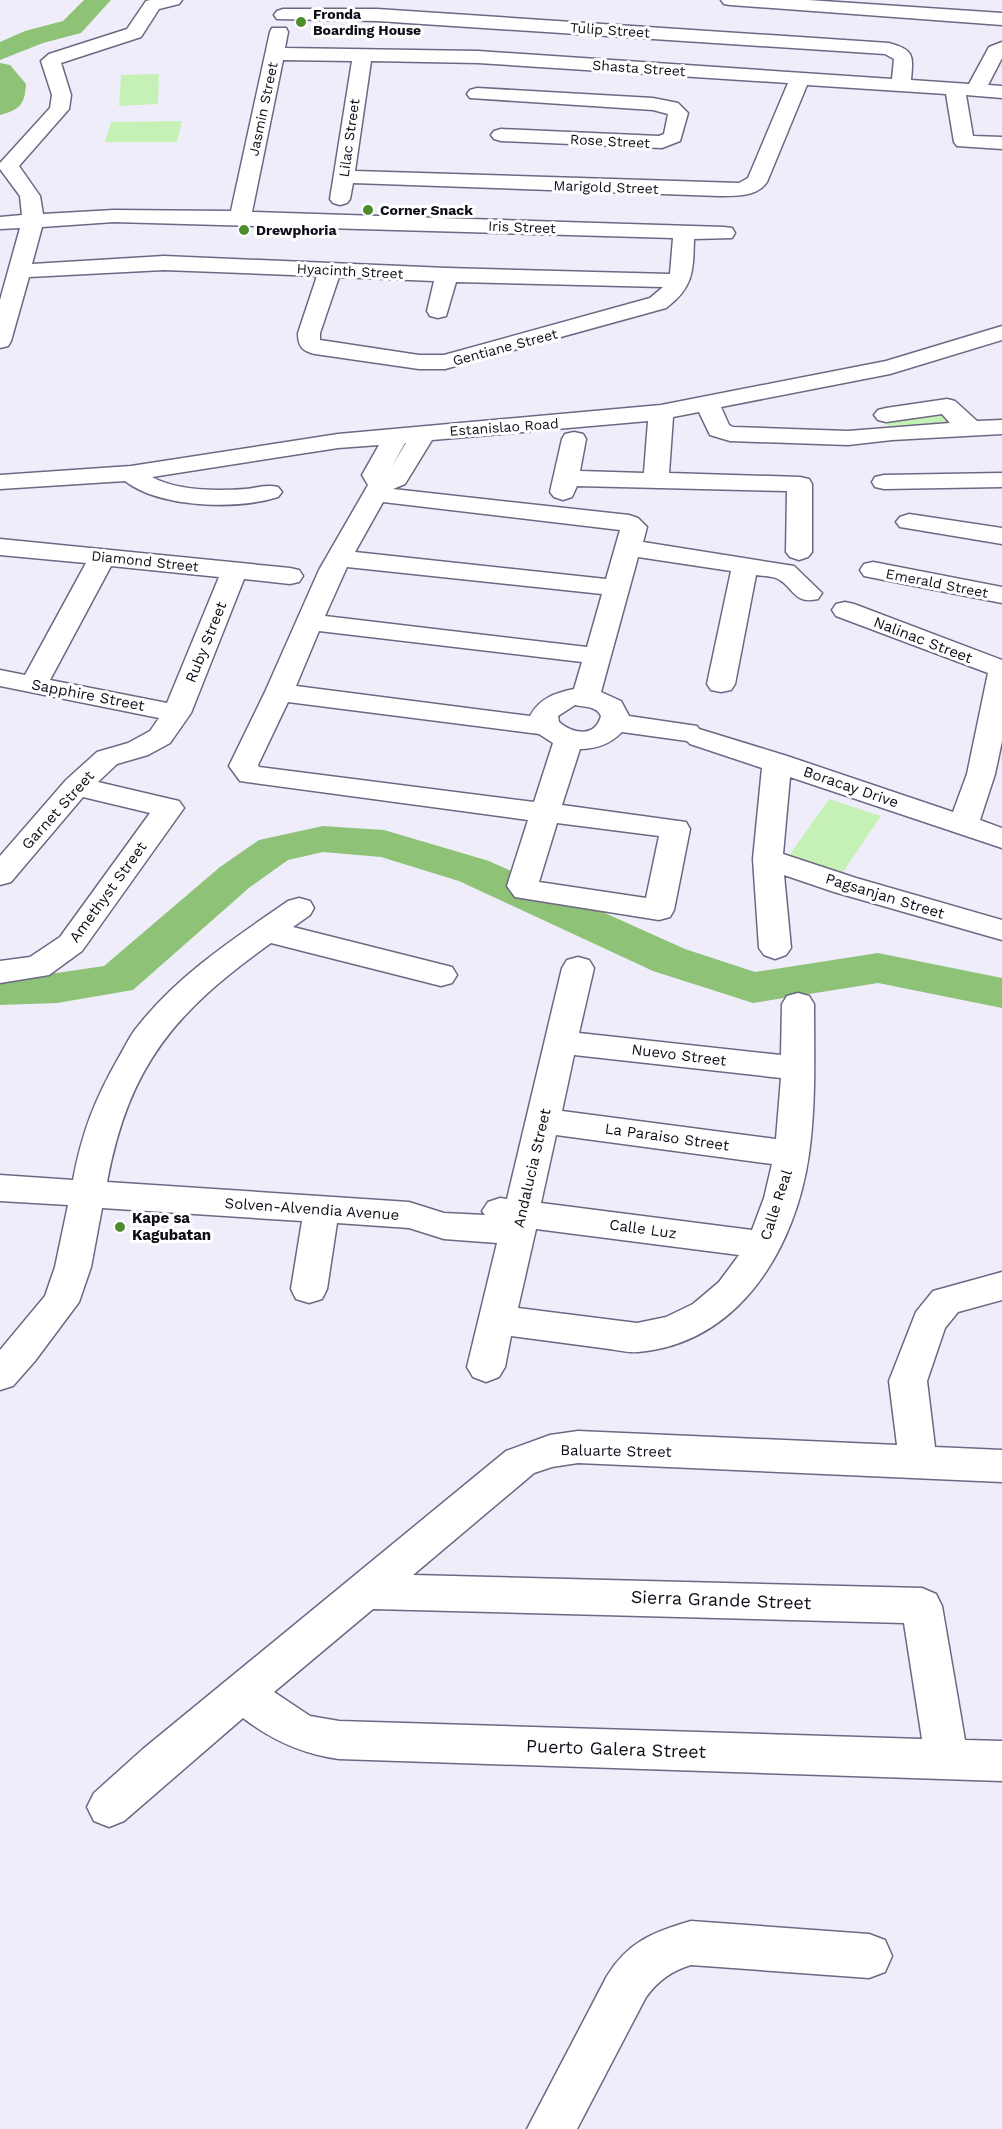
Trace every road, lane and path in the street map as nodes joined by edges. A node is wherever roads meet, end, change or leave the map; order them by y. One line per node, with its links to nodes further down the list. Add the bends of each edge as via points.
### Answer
1 (173, 0): 20 (street, via 152,5 138,29 126,36 51,62 62,92 59,109)
2 (730, 0): 3 (street)
3 (920, 6): 5 (street)
4 (284, 8): 6 (street, Tulip Street); 8 (street, Jasmin Street)
5 (1002, 19)
6 (611, 30): 10 (street); 12 (street, Tulip Street, via 889,49 904,56)
7 (1002, 48): 14 (street, via 996,51)
8 (275, 54): 9 (street, Shasta Street); 23 (street, Jasmin Street)
9 (362, 55): 10 (street, Shasta Street); 21 (street, Lilac Street)
10 (566, 63): 11 (street, Shasta Street); 17 (street)
11 (799, 80): 12 (street, Shasta Street); 22 (street, Marigold Street, via 757,182 742,189)
12 (901, 86): 13 (street, Shasta Street)
13 (955, 90): 14 (street, Shasta Street); 18 (street, via 964,142)
14 (976, 90): 15 (street, Shasta Street)
15 (1002, 92)
16 (477, 94): 17 (street)
17 (516, 96): 19 (street); 19 (street, Rose Street, via 653,104 671,107 678,113 673,137 662,142)
18 (1002, 143)
19 (494, 150): 22 (street)
20 (4, 166): 24 (street, via 30,196)
21 (344, 177): 22 (street, Marigold Street); 25 (street, Lilac Street)
22 (480, 183)
23 (240, 218): 24 (street, Iris Street, via 114,216); 25 (street, Iris Street)
24 (33, 221): 26 (street, Iris Street); 30 (street)
25 (336, 221): 27 (street, Iris Street)
26 (0, 223)
27 (684, 232): 28 (street, Iris Street); 32 (street)
28 (724, 233)
29 (330, 270): 30 (street, Hyacinth Street, via 164,263); 31 (street, Hyacinth Street); 32 (street, Gentiane Street, via 309,343 432,363 563,332 658,303 675,291)
30 (19, 271): 35 (street)
31 (447, 275): 32 (street, Hyacinth Street); 33 (street)
32 (680, 281)
33 (438, 311)
34 (1000, 336): 36 (street, Estanislao Road, via 890,367)
35 (0, 341)
36 (708, 404): 37 (street, Estanislao Road); 38 (street, via 719,430 730,434 848,438)
37 (661, 412): 39 (street, Estanislao Road); 43 (street)
38 (1002, 427)
39 (424, 433): 40 (street, Estanislao Road); 47 (street, via 396,479)
40 (397, 435): 42 (street, Estanislao Road, via 286,448); 47 (street, via 374,475)
41 (574, 439): 43 (street, via 565,485)
42 (131, 474): 45 (street, Estanislao Road); 48 (street, via 161,489 243,498)
43 (656, 480): 53 (street, via 800,484)
44 (1002, 480): 46 (street)
45 (0, 482)
46 (885, 483)
47 (377, 490): 52 (street, via 629,523 634,527); 55 (street)
48 (269, 492)
49 (909, 522): 50 (street)
50 (1002, 536)
51 (0, 547): 54 (street, Diamond Street)
52 (629, 548): 56 (street); 60 (street)
53 (799, 552)
54 (104, 556): 57 (street, Diamond Street); 68 (street)
55 (339, 558): 60 (street); 64 (street)
56 (745, 566): 61 (street, via 785,572); 69 (street)
57 (235, 570): 59 (street, Diamond Street); 72 (street, Ruby Street)
58 (873, 570): 62 (street, Emerald Street)
59 (290, 576)
60 (617, 588): 65 (street)
61 (809, 593)
62 (1002, 595)
63 (845, 610): 66 (street, Nalinac Street)
64 (310, 622): 65 (street); 70 (street)
65 (597, 656): 71 (street)
66 (1002, 671): 76 (street, Nalinac Street)
67 (0, 678): 68 (street, Sapphire Street)
68 (34, 684): 72 (street, Sapphire Street)
69 (722, 684)
70 (279, 692): 74 (street); 78 (street, via 243,766 250,776)
71 (585, 697): 73 (street, via 606,703 617,716); 74 (street, via 554,703 544,716)
72 (177, 713): 77 (street, Garnet Street, via 160,737 138,749 107,758)
73 (616, 723): 74 (street, via 594,739); 75 (street, Boracay Drive, via 694,735)
74 (559, 733): 78 (street)
75 (777, 762): 79 (street, Boracay Drive); 81 (street)
76 (991, 770): 79 (street, Nalinac Street)
77 (76, 786): 82 (street, Garnet Street); 88 (street, Amethyst Street, via 168,808 71,945 38,967)
78 (545, 813): 78 (street, via 675,829 659,910 526,891 522,886)
79 (963, 826): 80 (street, Boracay Drive)
80 (1002, 838)
81 (768, 859): 84 (street, Pagsanjan Street); 86 (street)
82 (0, 875)
83 (299, 908): 85 (street)
84 (1002, 930)
85 (267, 931): 89 (street); 96 (street, via 181,998 148,1035 117,1090 102,1130)
86 (775, 948)
87 (578, 968): 91 (street, Andalucia Street)
88 (0, 972)
89 (441, 975)
90 (798, 1004): 92 (street, Calle Real)
91 (561, 1042): 92 (street, Nuevo Street); 93 (street, Andalucia Street)
92 (797, 1068): 94 (street, Calle Real)
93 (543, 1121): 94 (street, La Paraiso Street); 98 (street, Andalucia Street)
94 (792, 1154): 99 (street, Calle Real, via 786,1185)
95 (0, 1188): 96 (street, Solven-Alvendia Avenue)
96 (89, 1193): 97 (street, Solven-Alvendia Avenue); 104 (street, via 61,1302)
97 (321, 1210): 98 (street, Solven-Alvendia Avenue, via 409,1215 444,1226); 101 (street)
98 (520, 1222): 99 (street, Calle Luz); 102 (street, Andalucia Street)
99 (763, 1245): 102 (street, Calle Real, via 724,1300 702,1318 658,1336 637,1338)
100 (1002, 1286): 105 (street, via 946,1301 929,1322 908,1381)
101 (309, 1289)
102 (496, 1320): 103 (street, Andalucia Street)
103 (486, 1367)
104 (0, 1374)
105 (918, 1464): 106 (street, Baluarte Street); 107 (street, Baluarte Street, via 578,1447 550,1451 520,1462)
106 (1002, 1466)
107 (365, 1591): 108 (street, Baluarte Street); 109 (street, Sierra Grande Street, via 922,1606)
108 (243, 1694): 109 (street, Puerto Galera Street, via 290,1728 330,1740); 111 (street, Baluarte Street)
109 (947, 1760): 110 (street, Puerto Galera Street)
110 (1002, 1761)
111 (109, 1807)
112 (869, 1956): 113 (street, via 691,1943 647,1961 623,1992)
113 (551, 2129)

